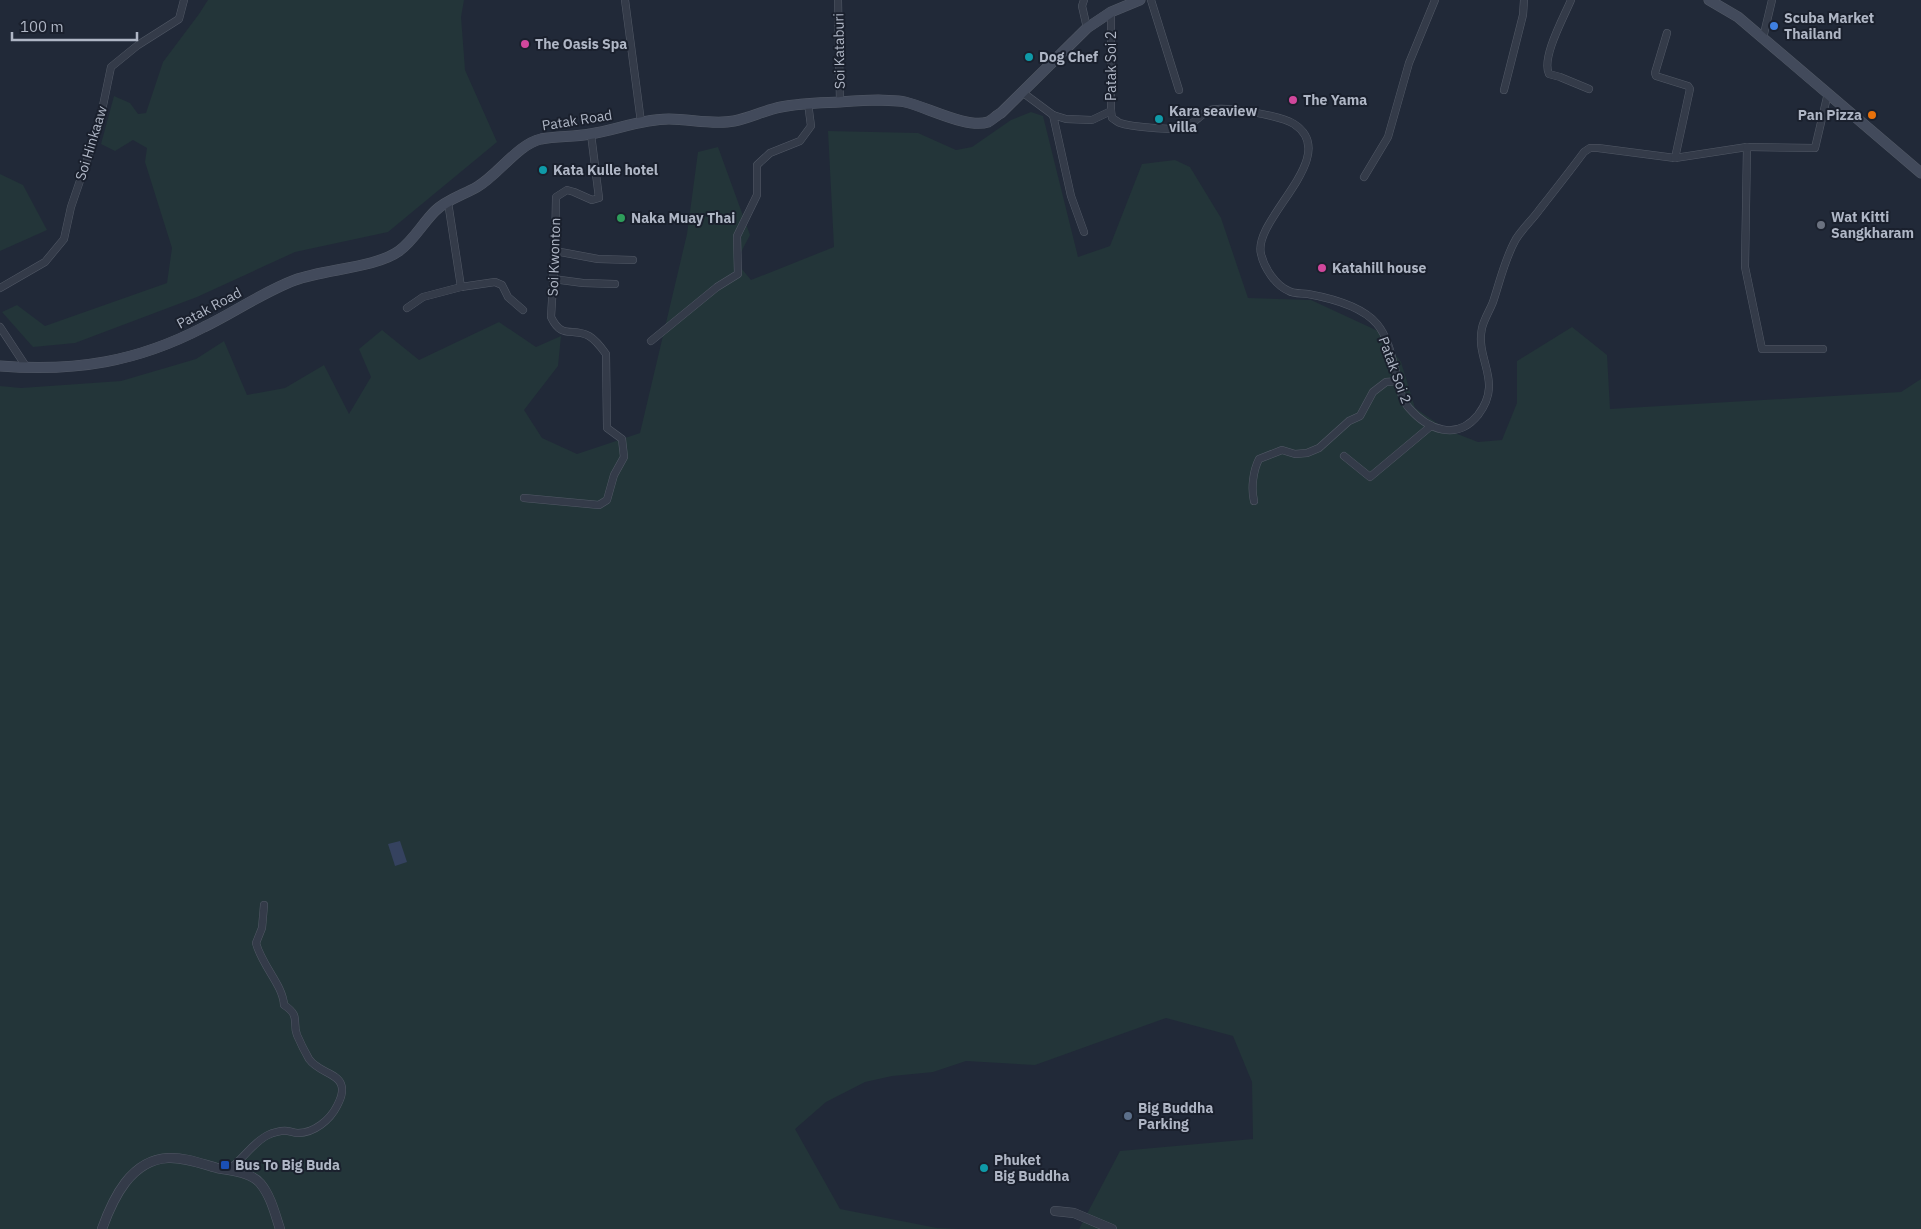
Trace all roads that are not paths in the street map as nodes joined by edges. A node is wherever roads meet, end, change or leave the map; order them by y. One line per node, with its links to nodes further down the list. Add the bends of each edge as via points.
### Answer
1 (184, 0): 38 (street, Soi Hinkaaw, via 179,19 111,67 99,125 71,207 64,239 46,262)
2 (625, 0): 25 (street)
3 (838, 0): 21 (street, Soi Kataburi)
4 (1084, 0): 13 (street, via 1082,6)
5 (1140, 0): 12 (main road, Patak Road)
6 (1151, 0): 17 (street)
7 (1435, 0): 30 (street, via 1409,63 1388,137)
8 (1524, 0): 18 (street)
9 (1570, 0): 16 (street, via 1547,56 1547,70 1549,74)
10 (1710, 0): 15 (main road)
11 (1772, 0): 15 (street)
12 (1111, 12): 13 (main road, Patak Road); 23 (street, Patak Soi 2)
13 (1087, 28): 19 (main road, Patak Road)
14 (1667, 33): 28 (street, via 1656,76 1690,89)
15 (1763, 38): 20 (main road)
16 (1589, 89)
17 (1179, 90)
18 (1504, 90)
19 (1022, 92): 21 (main road, Patak Road, via 988,122 972,124 902,101); 24 (street)
20 (1828, 93): 27 (street, via 1815,148); 29 (main road)
21 (840, 102): 22 (main road, Patak Road)
22 (808, 103): 25 (main road, Patak Road, via 780,107 733,121 668,119); 42 (street, via 811,126 800,141 770,153 757,164 757,195 737,236 738,274 717,287)
23 (1111, 112): 24 (street, via 1092,120); 46 (street, Patak Soi 2, via 1112,118 1120,123 1162,128 1184,128 1212,109 1244,110 1294,123 1306,136 1309,152 1302,171 1263,236 1260,250 1263,264 1290,292 1359,310 1377,324 1386,340)
24 (1053, 115): 32 (street, via 1071,196)
25 (641, 122): 26 (main road, Patak Road)
26 (590, 134): 31 (main road, Patak Road, via 533,142 479,186); 33 (street, Soi Kwonton, via 599,198 592,200 566,190 556,197)
27 (1747, 147): 28 (street); 43 (street, via 1745,267 1762,349)
28 (1675, 158): 47 (street, via 1598,148 1584,152 1516,239 1507,260 1482,328 1482,348 1490,385 1485,403 1470,424 1447,432)
29 (1921, 173)
30 (1364, 177)
31 (448, 202): 37 (street); 45 (main road, Patak Road, via 435,210 412,240 397,253 379,261 297,279 167,345 104,363)
32 (1084, 232)
33 (556, 251): 34 (street, via 598,259); 35 (street, Soi Kwonton)
34 (633, 260)
35 (554, 279): 36 (street); 49 (street, Soi Kwonton, via 551,318 556,327 564,332 588,335 600,344 606,354 607,428 622,439 624,457 614,475 607,500 599,505)
36 (615, 284)
37 (461, 287): 39 (street, via 423,297); 40 (street, via 496,282)
38 (0, 288)
39 (406, 308)
40 (523, 310)
41 (0, 328): 45 (street)
42 (651, 341)
43 (1823, 348)
44 (0, 366): 45 (main road, Patak Road)
45 (27, 368)
46 (1398, 381): 47 (street, Patak Soi 2, via 1408,407); 50 (street, via 1386,382 1373,392 1360,416 1349,421 1319,448 1295,454 1282,450 1259,459 1254,470)
47 (1431, 426): 48 (street, via 1370,477)
48 (1344, 456)
49 (524, 498)
50 (1254, 501)
51 (264, 905): 52 (street, via 262,928 256,943 260,956 282,992 284,1005 296,1020 297,1035 309,1058 317,1068 340,1082 341,1098 331,1116 322,1124 297,1134 286,1130 267,1135)
52 (228, 1170): 54 (street, via 183,1159 153,1160 128,1178 109,1208); 55 (street, via 260,1183 270,1199)
53 (1055, 1211): 56 (street, via 1074,1213)
54 (102, 1229)
55 (280, 1229)
56 (1112, 1229)

